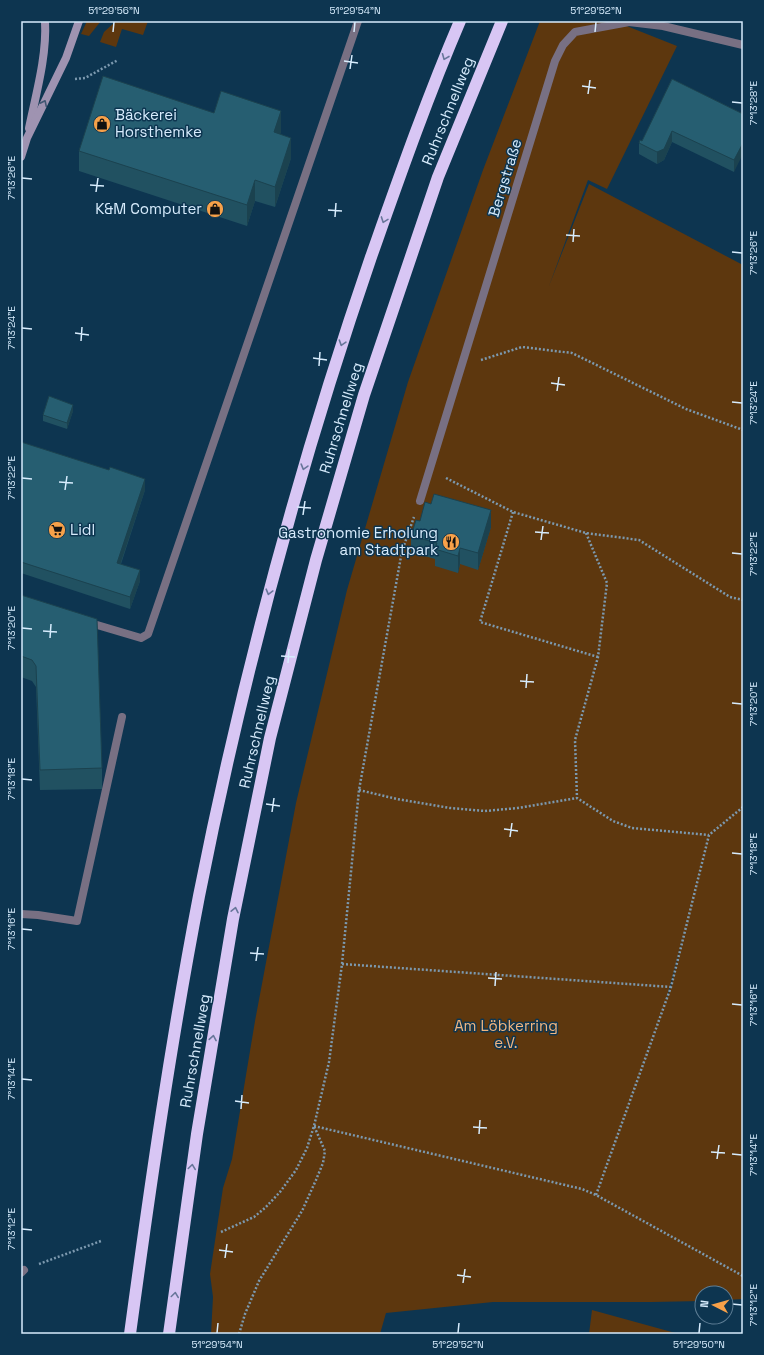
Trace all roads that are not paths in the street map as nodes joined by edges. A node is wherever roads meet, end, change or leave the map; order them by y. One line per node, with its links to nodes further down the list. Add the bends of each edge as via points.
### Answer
1 (45, 21): 8 (street, via 44,52)
2 (79, 21): 8 (street, one-way to 2, via 66,58)
3 (358, 21): 11 (street, via 148,634 141,638)
4 (460, 21): 14 (highway, Ruhrschnellweg, one-way to 14, via 397,183 341,346 298,485 260,626 213,830 186,964)
5 (502, 21): 15 (highway, Ruhrschnellweg, one-way to 5, via 197,1134 233,919 270,738 316,560 364,395 438,177)
6 (629, 22): 7 (street, Bergstraße, via 663,26); 10 (street, Bergstraße, via 575,32 563,45 555,62)
7 (743, 46)
8 (27, 138): 9 (street)
9 (21, 157)
10 (420, 501)
11 (81, 620)
12 (122, 717): 13 (street, via 77,921)
13 (21, 914)
14 (130, 1334)
15 (169, 1334)

